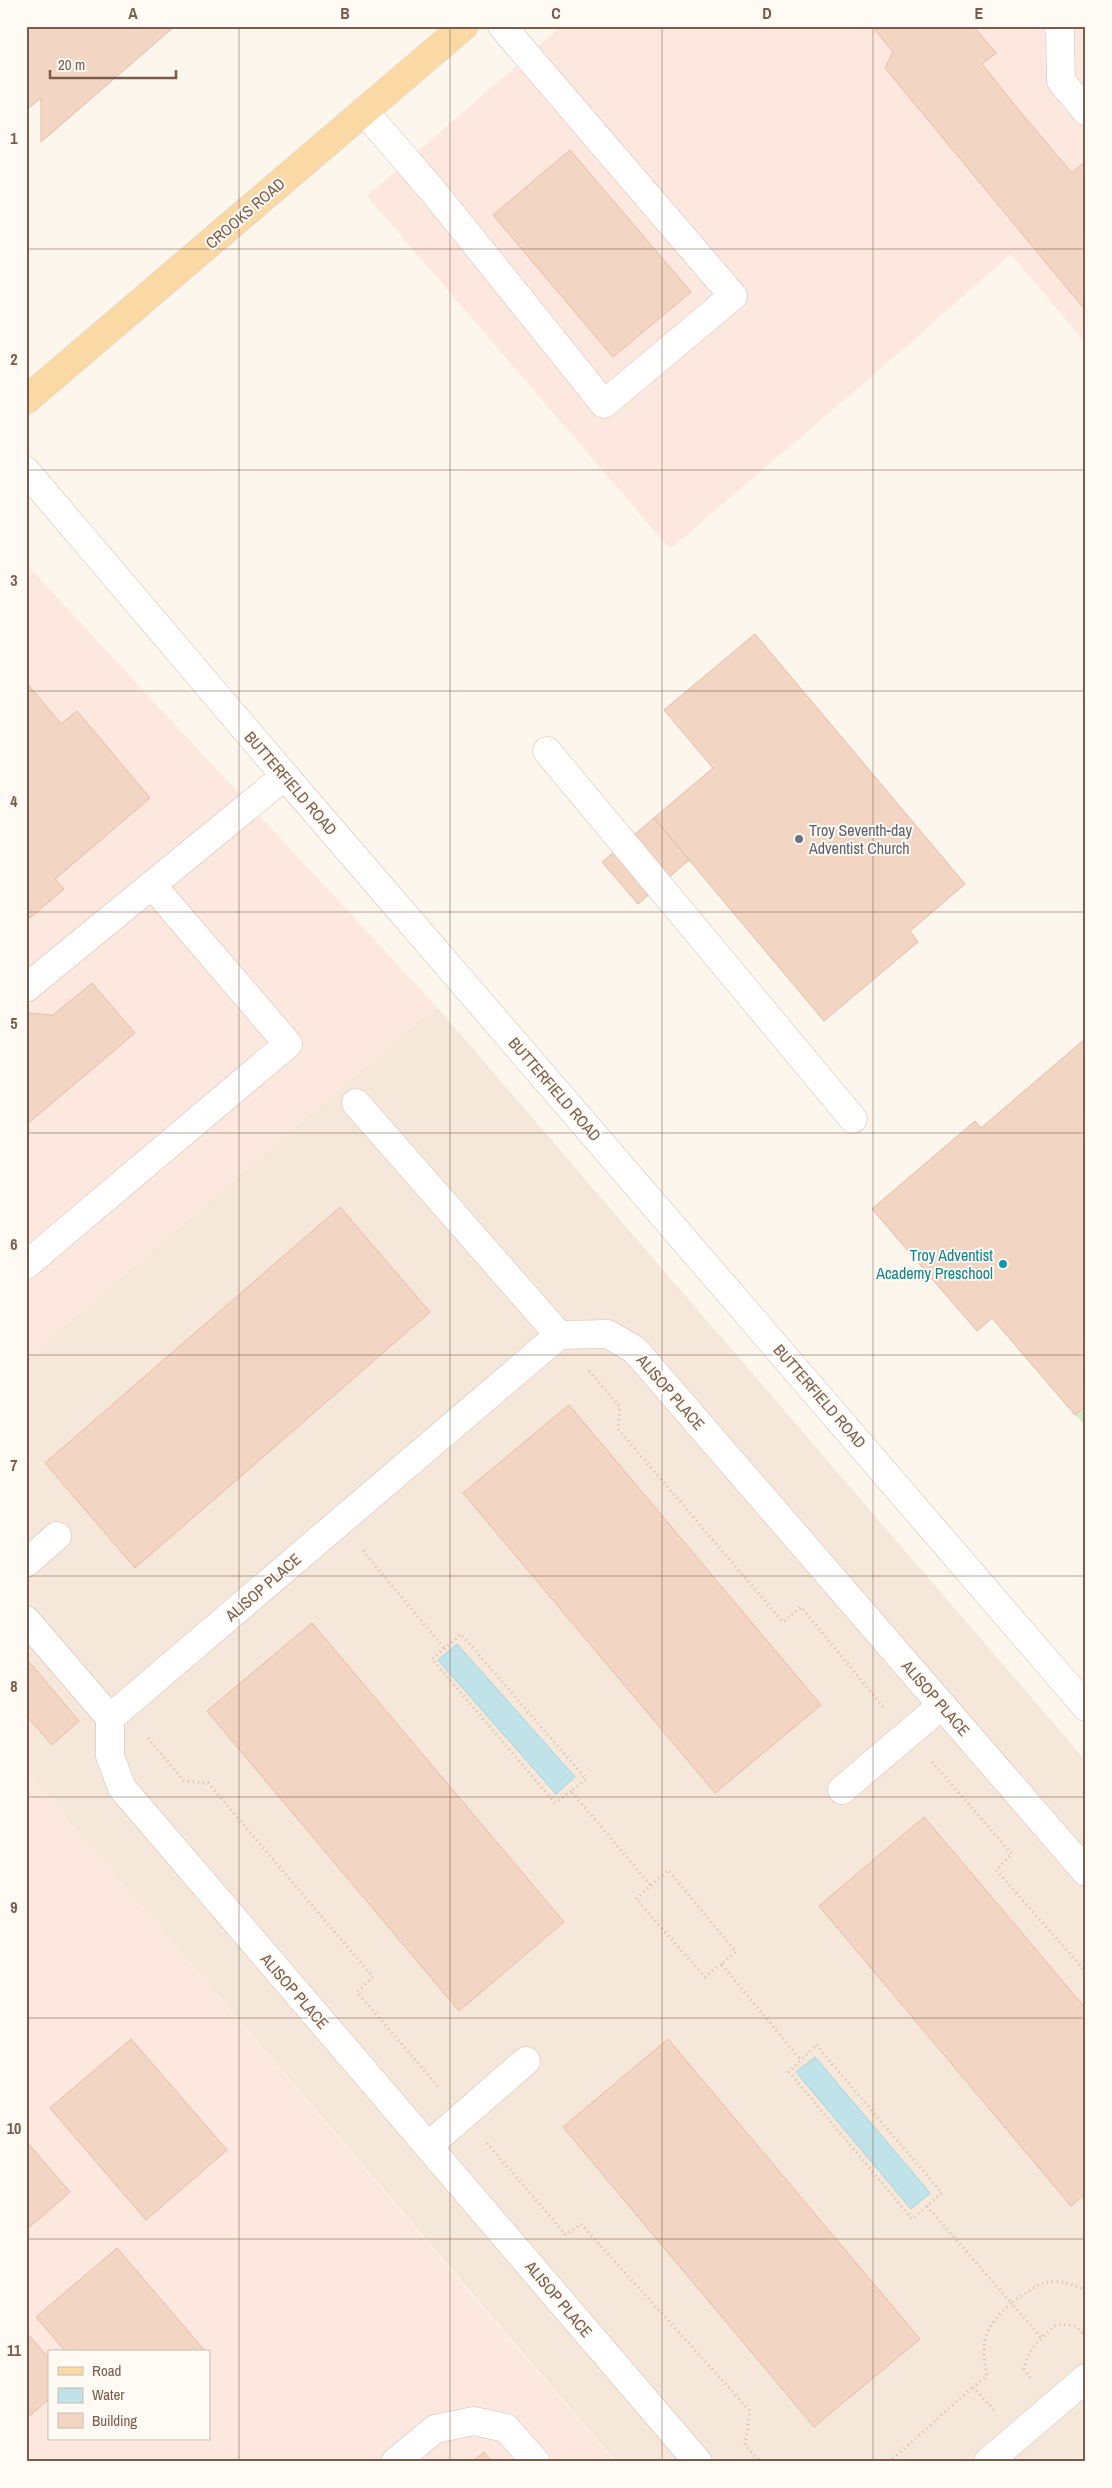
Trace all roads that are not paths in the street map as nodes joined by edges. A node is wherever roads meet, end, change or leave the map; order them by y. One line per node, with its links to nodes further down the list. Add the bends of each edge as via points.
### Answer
1 (464, 26): 4 (main road, CROOKS ROAD)
2 (502, 26): 4 (street, via 733,296 604,404 433,191)
3 (1058, 26): 5 (street, via 1061,82)
4 (364, 111): 6 (main road, CROOKS ROAD)
5 (1086, 111)
6 (26, 400)
7 (26, 471): 9 (street, BUTTERFIELD ROAD)
8 (547, 751): 13 (street)
9 (284, 776): 10 (street); 20 (street, BUTTERFIELD ROAD)
10 (152, 884): 11 (street); 14 (street, via 288,1044)
11 (26, 988)
12 (356, 1103): 15 (street)
13 (853, 1118)
14 (26, 1265)
15 (559, 1335): 19 (street, ALISOP PLACE, via 608,1334 635,1350); 21 (street, ALISOP PLACE)
16 (57, 1536): 17 (street)
17 (26, 1563)
18 (26, 1620): 21 (street)
19 (942, 1706): 22 (street); 23 (street, ALISOP PLACE)
20 (1086, 1707)
21 (110, 1718): 25 (street, ALISOP PLACE, via 110,1756 122,1788)
22 (842, 1790)
23 (1086, 1872)
24 (526, 2061): 25 (street)
25 (428, 2146): 29 (street, ALISOP PLACE)
26 (1086, 2378): 30 (street)
27 (395, 2462): 28 (street, via 435,2429 474,2421 506,2428)
28 (536, 2462)
29 (698, 2462)
30 (988, 2462)

